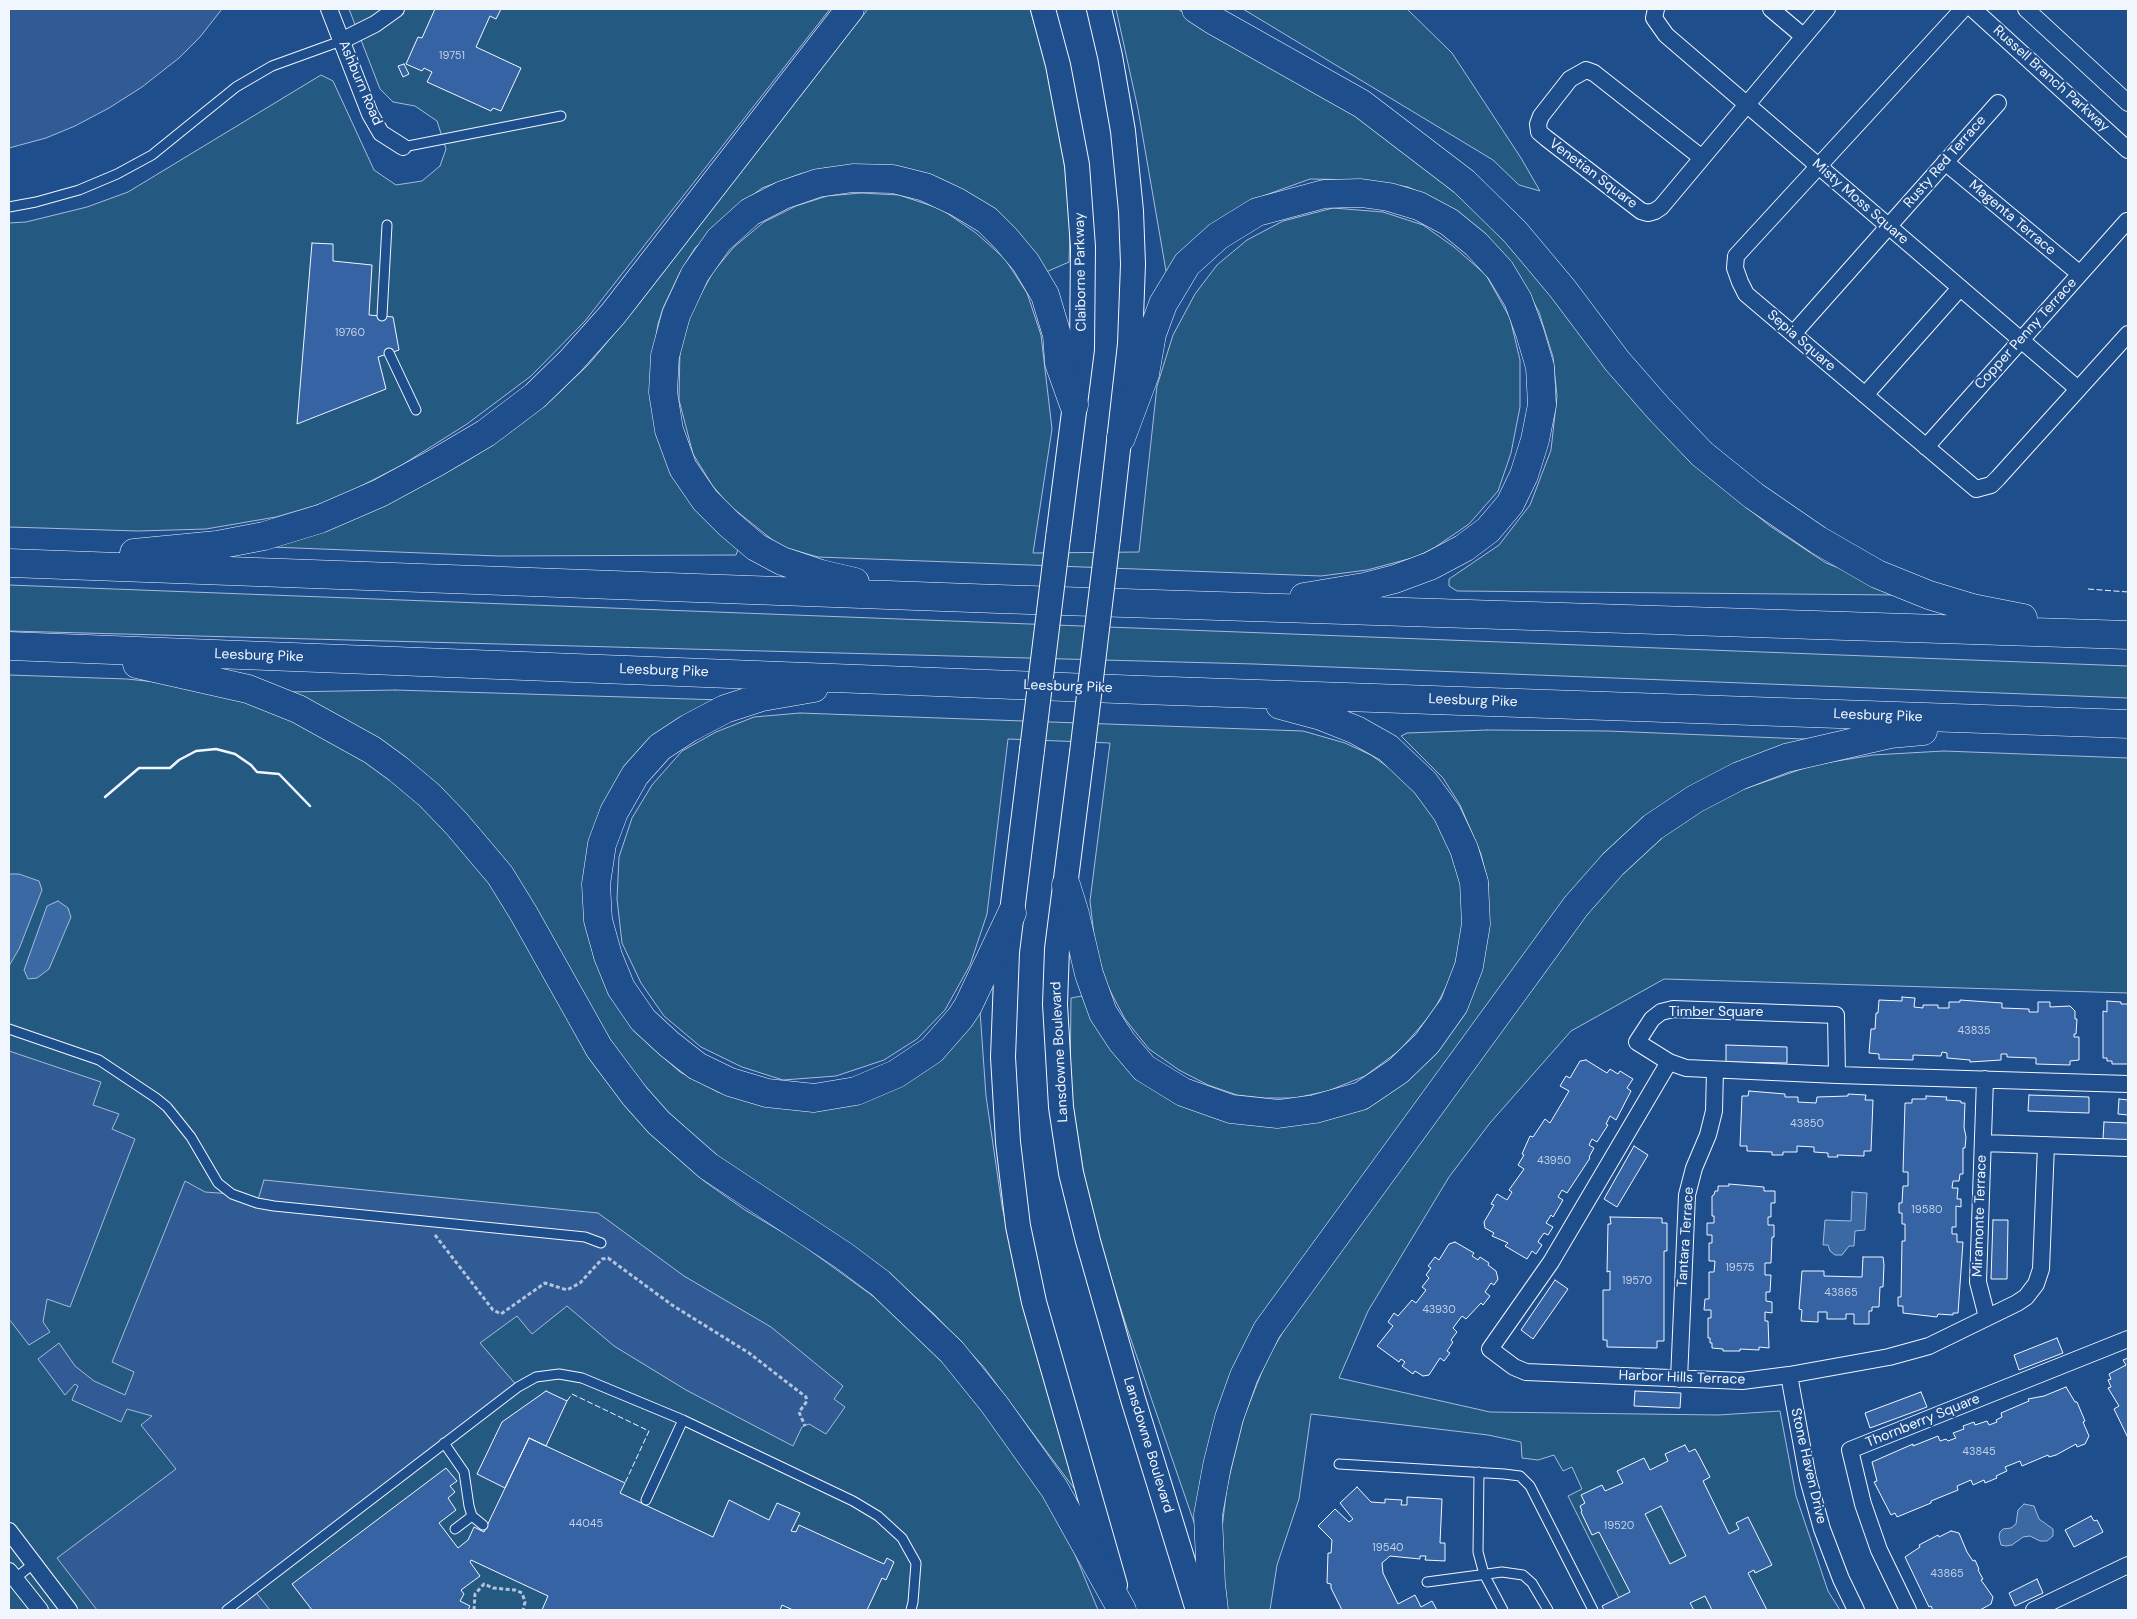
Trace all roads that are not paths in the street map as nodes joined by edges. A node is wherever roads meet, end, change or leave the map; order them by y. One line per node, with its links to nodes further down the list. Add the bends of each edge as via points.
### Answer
1 (329, 9): 15 (street, Ashburn Road)
2 (396, 9): 15 (street)
3 (850, 9): 43 (highway, via 613,314 535,396 486,433 380,493 320,519 264,536 217,546)
4 (1043, 9): 39 (main road, Claiborne Parkway, via 1067,110 1081,210 1084,294 1082,349)
5 (1083, 9): 16 (main road)
6 (1099, 9): 16 (main road)
7 (1196, 9): 46 (highway, via 1362,104 1464,182 1515,232 1617,361 1702,454 1754,496 1818,540 1877,574 1929,595 1972,608 2028,619)
8 (1656, 9): 19 (street, Misty Moss Square, via 1654,18 1666,35)
9 (1771, 9): 14 (street)
10 (1827, 9): 14 (street, Venetian Square)
11 (1963, 9): 25 (street, Sepia Square)
12 (1973, 9): 22 (street, Russell Branch Parkway)
13 (2026, 9): 18 (street)
14 (1803, 36): 19 (street, Venetian Square)
15 (341, 41): 21 (street, Ashburn Road, via 370,114 381,133); 26 (lane, via 272,66 236,87 152,155 117,174 79,190)
16 (1118, 97): 41 (main road, via 1131,211 1133,264 1130,344)
17 (1998, 103): 24 (street, Rusty Red Terrace)
18 (2128, 103)
19 (1746, 104): 23 (street, Venetian Square); 25 (street, Misty Moss Square)
20 (561, 116): 21 (lane)
21 (404, 147)
22 (2128, 150)
23 (1702, 158): 23 (street, Venetian Square, via 1661,207 1648,213 1641,211 1546,138 1539,132 1538,124 1570,79 1586,70)
24 (1945, 162): 29 (street, Rusty Red Terrace); 30 (street, Magenta Terrace)
25 (1818, 166): 29 (street, Misty Moss Square); 33 (street, Sepia Square, via 1736,256 1737,275 1746,294)
26 (9, 207)
27 (2127, 221): 30 (street, Copper Penny Terrace)
28 (387, 225): 32 (lane)
29 (1889, 226): 31 (street, Misty Moss Square); 33 (street, Rusty Red Terrace)
30 (2080, 274): 35 (street, Copper Penny Terrace)
31 (1960, 288): 35 (street, Misty Moss Square); 38 (street)
32 (382, 316)
33 (1794, 334): 38 (street, Sepia Square)
34 (2128, 334): 37 (street, Sepia Square)
35 (2021, 340): 37 (street, Misty Moss Square); 42 (street, Copper Penny Terrace)
36 (390, 353): 40 (lane)
37 (2078, 389): 42 (street, Sepia Square, via 1998,478 1984,488 1976,489)
38 (1865, 395): 42 (street, Sepia Square)
39 (1074, 405): 44 (highway, via 1059,363 1057,335 1045,294 1026,263 987,220 949,198 925,187 893,179 853,178 818,183 783,195 750,212 719,240 695,274 676,315 665,356 663,392 669,430 683,468 705,500 756,547 782,561 821,574); 54 (main road, Claiborne Parkway, bridge)
40 (416, 410)
41 (1121, 438): 45 (highway, via 1145,374 1152,334 1163,304 1187,264 1218,236 1257,212 1324,194 1361,193 1389,197 1419,206 1449,222 1500,270 1518,300 1530,333 1540,367 1542,405 1524,475 1510,504 1488,530 1464,548 1395,579 1312,596); 53 (main road, Lansdowne Boulevard, bridge)
42 (1926, 447)
43 (15, 563): 44 (highway)
44 (910, 596): 45 (highway)
45 (1222, 606): 46 (highway)
46 (2128, 634)
47 (9, 646): 48 (highway, Leesburg Pike)
48 (65, 648): 49 (highway, Leesburg Pike); 87 (highway, via 248,689 298,709 372,750 429,795 500,875 599,1048 635,1096 659,1123 708,1166 873,1278 952,1352 1054,1488)
49 (889, 679): 50 (highway, Leesburg Pike); 54 (highway, via 762,697 726,709 660,747 635,775 614,812 602,844 596,884 598,920 621,988 643,1020 669,1044 697,1066 730,1082 767,1092 814,1098 856,1091 896,1074 932,1050 968,1006)
50 (1230, 692): 51 (highway, Leesburg Pike); 53 (highway, via 1320,716 1356,730 1404,760 1426,783 1447,813 1464,849 1474,882 1476,924 1469,966 1454,1005 1427,1043 1398,1071 1361,1096 1315,1109 1278,1114 1232,1109 1183,1092 1144,1068 1104,1013 1089,974)
51 (2019, 721): 52 (highway, Leesburg Pike); 89 (highway, via 1890,734 1786,758 1695,799 1653,827 1613,864 1576,906 1267,1330 1244,1376 1217,1466 1208,1515)
52 (2128, 724)
53 (1066, 885): 88 (main road, Lansdowne Boulevard, via 1057,949 1055,1004 1061,1106 1071,1173 1130,1390)
54 (1012, 913): 87 (main road, via 1003,1057 1008,1142 1018,1226 1046,1346)
55 (9, 1029): 64 (lane, via 99,1060 156,1098 191,1137 218,1183 232,1194 274,1206 585,1237)
56 (1669, 1062): 57 (street, Timber Square, via 1686,1068); 58 (street, Timber Square, via 1637,1042 1652,1019 1662,1012 1836,1015); 68 (street, Harbor Hills Terrace, via 1551,1262 1490,1350 1526,1372)
57 (1715, 1070): 58 (street, Timber Square); 68 (street, Tantara Terrace, via 1714,1111 1686,1195)
58 (1837, 1074): 59 (street, Timber Square)
59 (1985, 1079): 60 (street, Timber Square); 61 (street, Miramonte Terrace)
60 (2128, 1084)
61 (1983, 1143): 62 (street, Miramonte Terrace); 65 (street, Miramonte Terrace, via 1978,1282)
62 (2046, 1145): 63 (street); 65 (street, Harbor Hills Terrace, via 2041,1269 2036,1284 2026,1297)
63 (2128, 1148)
64 (601, 1243)
65 (1987, 1317): 67 (street, Harbor Hills Terrace, via 1910,1352)
66 (2128, 1339): 94 (street, Thornberry Square, via 1850,1450 1863,1504 1879,1550)
67 (1789, 1375): 68 (street, Harbor Hills Terrace, via 1742,1381); 93 (street, Stone Haven Drive, via 1808,1479 1822,1529 1840,1579)
68 (1679, 1379)
69 (683, 1420): 70 (lane, via 582,1378 543,1375 518,1388); 73 (lane); 86 (lane, via 878,1516 902,1538 916,1563)
70 (444, 1444): 74 (lane, via 464,1472); 85 (lane)
71 (1339, 1464): 72 (lane)
72 (1479, 1472): 80 (lane, via 1478,1552); 92 (lane, via 1520,1476 1530,1486)
73 (646, 1500)
74 (472, 1516): 75 (lane); 76 (lane)
75 (483, 1525)
76 (455, 1529)
77 (9, 1531): 78 (street)
78 (33, 1564): 81 (lane); 84 (street)
79 (2128, 1565): 95 (street)
80 (1484, 1574): 82 (lane); 90 (lane); 91 (lane, via 1523,1575 1532,1583)
81 (11, 1578): 83 (street)
82 (1427, 1582)
83 (40, 1610)
84 (70, 1610)
85 (227, 1610)
86 (911, 1610)
87 (1122, 1610)
88 (1198, 1610)
89 (1214, 1610)
90 (1502, 1610)
91 (1548, 1610)
92 (1592, 1610)
93 (1856, 1610)
94 (1908, 1610)
95 (2034, 1610)

